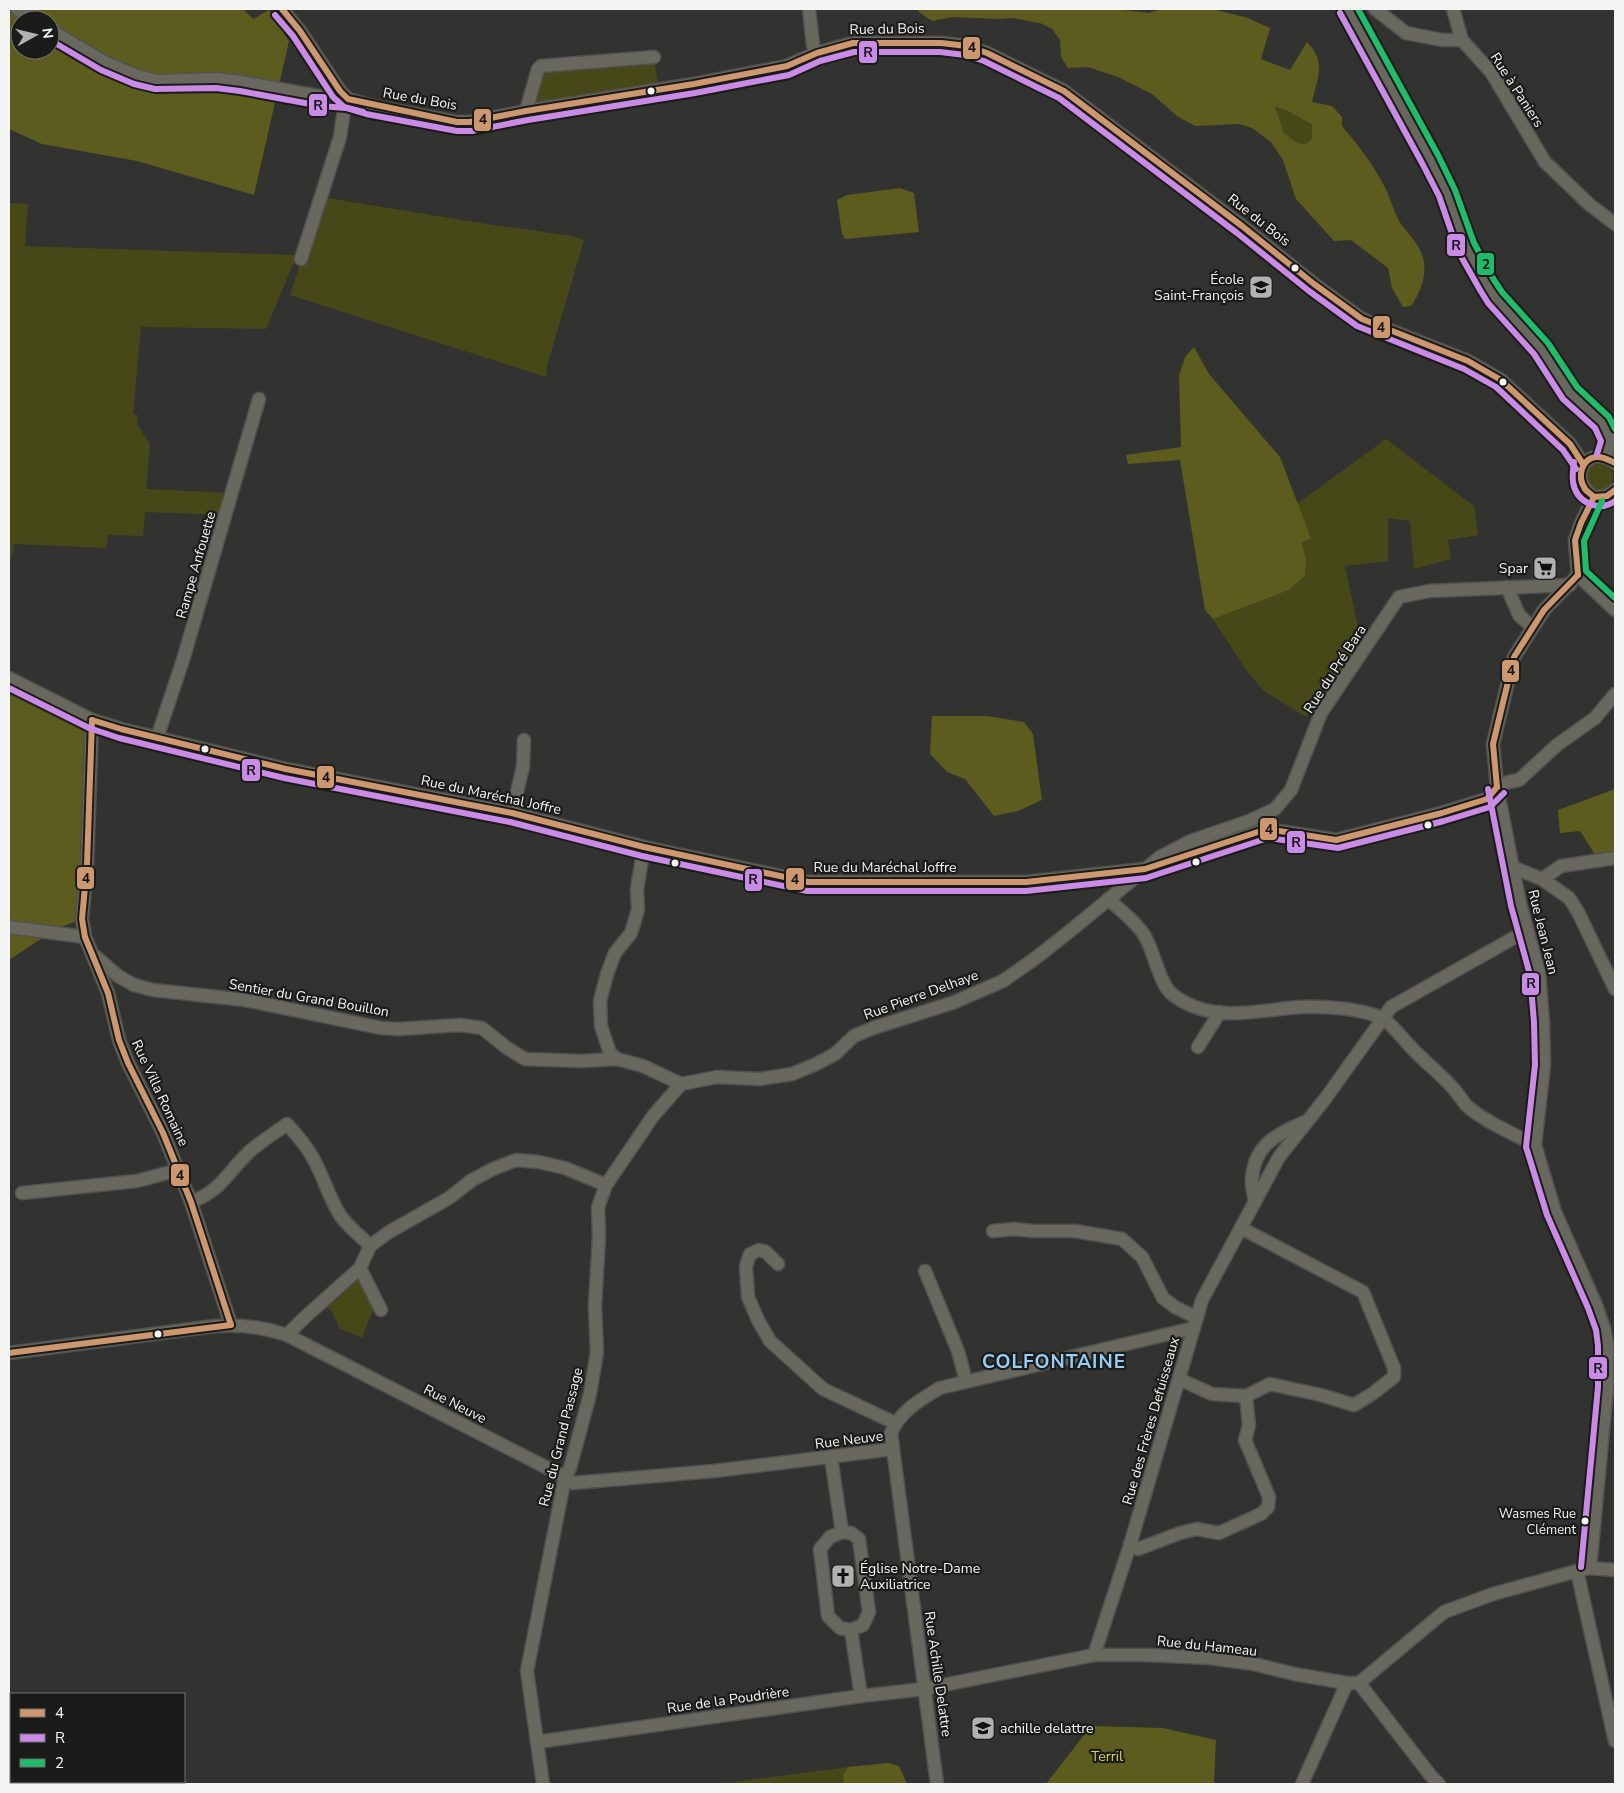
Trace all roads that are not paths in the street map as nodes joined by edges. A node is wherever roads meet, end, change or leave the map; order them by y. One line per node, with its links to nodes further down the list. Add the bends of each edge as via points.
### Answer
1 (282, 9): 10 (street)
2 (808, 9): 8 (street)
3 (1348, 9): 15 (street, via 1430,159 1447,193 1466,248 1487,285 1541,349 1570,393 1602,423 1609,436)
4 (1375, 9): 7 (street, via 1406,33)
5 (1453, 9): 7 (street)
6 (60, 36): 10 (street, Rue du Bois, via 104,62 157,81 216,80)
7 (1462, 40): 12 (street, Rue à Paniers, via 1490,72 1546,162 1590,205)
8 (817, 53): 11 (street, Rue du Bois, via 777,68); 16 (street, Rue du Bois, via 864,42 941,43 967,46 987,53 1038,77 1088,108 1362,319 1468,361 1501,380 1570,444)
9 (654, 57): 11 (street, via 541,66)
10 (348, 99): 11 (street, Rue du Bois, via 457,122); 13 (street, via 340,137)
11 (526, 111)
12 (1615, 224)
13 (301, 259)
14 (259, 399): 26 (street, Rampe Anfouette)
15 (1610, 460): 16 (street, via 1593,457)
16 (1583, 464): 18 (street, via 1581,484)
17 (1615, 490): 18 (street, via 1607,496)
18 (1594, 497): 19 (street, via 1580,523)
19 (1574, 580): 20 (street, Rue du Pré Bara); 21 (street); 22 (street, Rue Jean Jean)
20 (1507, 587): 22 (street, via 1520,615); 33 (street, Rue du Pré Bara, via 1429,591 1399,597 1321,713 1291,790 1275,809 1191,842 1160,857)
21 (1615, 610)
22 (1532, 627): 28 (street, Rue Jean Jean, via 1514,657 1493,744)
23 (9, 678): 25 (street, Rue du Maréchal Joffre)
24 (1615, 694): 28 (street, Rue du Maréchal Joffre, via 1595,718 1557,745 1519,780)
25 (92, 720): 26 (street, Rue du Maréchal Joffre); 38 (street, Rue Villa Romaine, via 82,919)
26 (158, 738): 29 (street, Rue du Maréchal Joffre, via 294,771)
27 (524, 740): 29 (street, via 523,767)
28 (1497, 788): 32 (street, Rue Jean Jean); 33 (street, Rue du Maréchal Joffre, via 1487,799 1336,840 1267,830)
29 (512, 814): 30 (street, Rue du Maréchal Joffre)
30 (644, 847): 33 (street, Rue du Maréchal Joffre, via 808,882 1026,882); 44 (street, via 634,926 615,953 600,1001 601,1026 610,1054)
31 (1615, 858): 34 (street, via 1560,866)
32 (1512, 867): 34 (street); 37 (street, Rue Jean Jean)
33 (1145, 869): 35 (street, Rue Pierre Delhaye)
34 (1542, 879): 40 (street, via 1569,898)
35 (1108, 899): 41 (street, via 1143,933 1171,993 1188,1004); 45 (street, Rue Pierre Delhaye, via 1038,957 1003,981 952,1003 854,1036 834,1054 814,1065 792,1074 760,1079 717,1077)
36 (9, 927): 38 (street)
37 (1526, 930): 42 (street, Rue des Frères Defuisseaux, via 1391,1007); 47 (street, Rue Jean Jean, via 1539,974 1544,1022 1544,1065)
38 (86, 937): 39 (street, Rue Villa Romaine)
39 (90, 950): 44 (street, Sentier du Grand Bouillon, via 118,976 134,986 153,990 245,1000 381,1028 460,1025 482,1028 525,1059); 48 (street, Rue Villa Romaine, via 108,993 128,1063)
40 (1615, 989)
41 (1220, 1012): 42 (street, via 1238,1014 1300,1007 1331,1008); 43 (street)
42 (1384, 1019): 46 (street, Rue des Frères Defuisseaux); 47 (street, via 1467,1105)
43 (1198, 1048)
44 (617, 1059): 45 (street, Sentier du Grand Bouillon, via 643,1066)
45 (681, 1084): 49 (street, Rue du Grand Passage, via 653,1116)
46 (1308, 1121): 52 (street, Rue des Frères Defuisseaux, via 1279,1157); 52 (street, via 1270,1139 1256,1160 1252,1180)
47 (1535, 1145): 73 (street, via 1555,1212 1596,1305 1607,1345 1607,1387)
48 (178, 1170): 50 (street, via 136,1181); 51 (street, Rue Villa Romaine)
49 (606, 1186): 55 (street, via 565,1168 516,1160 472,1180 449,1198); 70 (street, Rue du Grand Passage, via 598,1207 597,1352 590,1394)
50 (22, 1193)
51 (190, 1202): 55 (street, via 218,1188 251,1151 287,1124 314,1159 340,1215); 61 (street, Rue Villa Romaine)
52 (1255, 1202): 53 (street, Rue des Frères Defuisseaux)
53 (1241, 1228): 60 (street, Rue des Frères Defuisseaux, via 1202,1300); 66 (street, via 1363,1292 1394,1368 1394,1377 1354,1405 1270,1384)
54 (993, 1230): 60 (street, via 1075,1231 1122,1239 1142,1257 1163,1298)
55 (370, 1246): 57 (street)
56 (778, 1264): 67 (street, via 766,1252 759,1250 750,1254 746,1266 748,1296 770,1341 823,1389)
57 (360, 1268): 59 (street); 62 (street)
58 (925, 1271): 65 (street, via 958,1351)
59 (381, 1310)
60 (1195, 1323): 64 (street, Rue des Frères Defuisseaux); 65 (street)
61 (231, 1325): 62 (street, Rue Neuve, via 263,1328); 63 (street, Rue Neuve)
62 (287, 1336): 70 (street, Rue Neuve)
63 (9, 1353)
64 (1179, 1379): 66 (street, via 1212,1394); 72 (street, Rue des Frères Defuisseaux)
65 (966, 1381): 67 (street, via 940,1388 914,1403)
66 (1246, 1396): 72 (street, via 1249,1425 1245,1440 1269,1497 1268,1507 1261,1514 1219,1533 1197,1529 1138,1549)
67 (895, 1423): 68 (street, Rue Achille Delattre, via 891,1433)
68 (893, 1449): 69 (street, Rue Neuve); 79 (street, Rue Achille Delattre)
69 (832, 1457): 70 (street, Rue Neuve, via 574,1483); 71 (street)
70 (565, 1477): 82 (street, Rue du Grand Passage, via 527,1671)
71 (842, 1532): 76 (street, via 859,1538 869,1612 863,1625); 76 (street, via 830,1538 820,1549 828,1616 840,1628)
72 (1130, 1545): 77 (street, Rue des Frères Defuisseaux)
73 (1590, 1568): 74 (street); 75 (street)
74 (1615, 1570)
75 (1577, 1571): 78 (street, via 1493,1594 1444,1612); 81 (street)
76 (852, 1630): 80 (street)
77 (1094, 1655): 78 (street, Rue du Hameau, via 1210,1658); 79 (street, Rue du Hameau)
78 (1353, 1683): 85 (street); 86 (street)
79 (924, 1689): 80 (street, Rue de la Poudrière); 84 (street, Rue Achille Delattre)
80 (861, 1696): 82 (street, Rue de la Poudrière)
81 (1615, 1741)
82 (537, 1742): 83 (street, Rue du Grand Passage)
83 (543, 1784)
84 (937, 1784)
85 (1302, 1784)
86 (1439, 1784)

